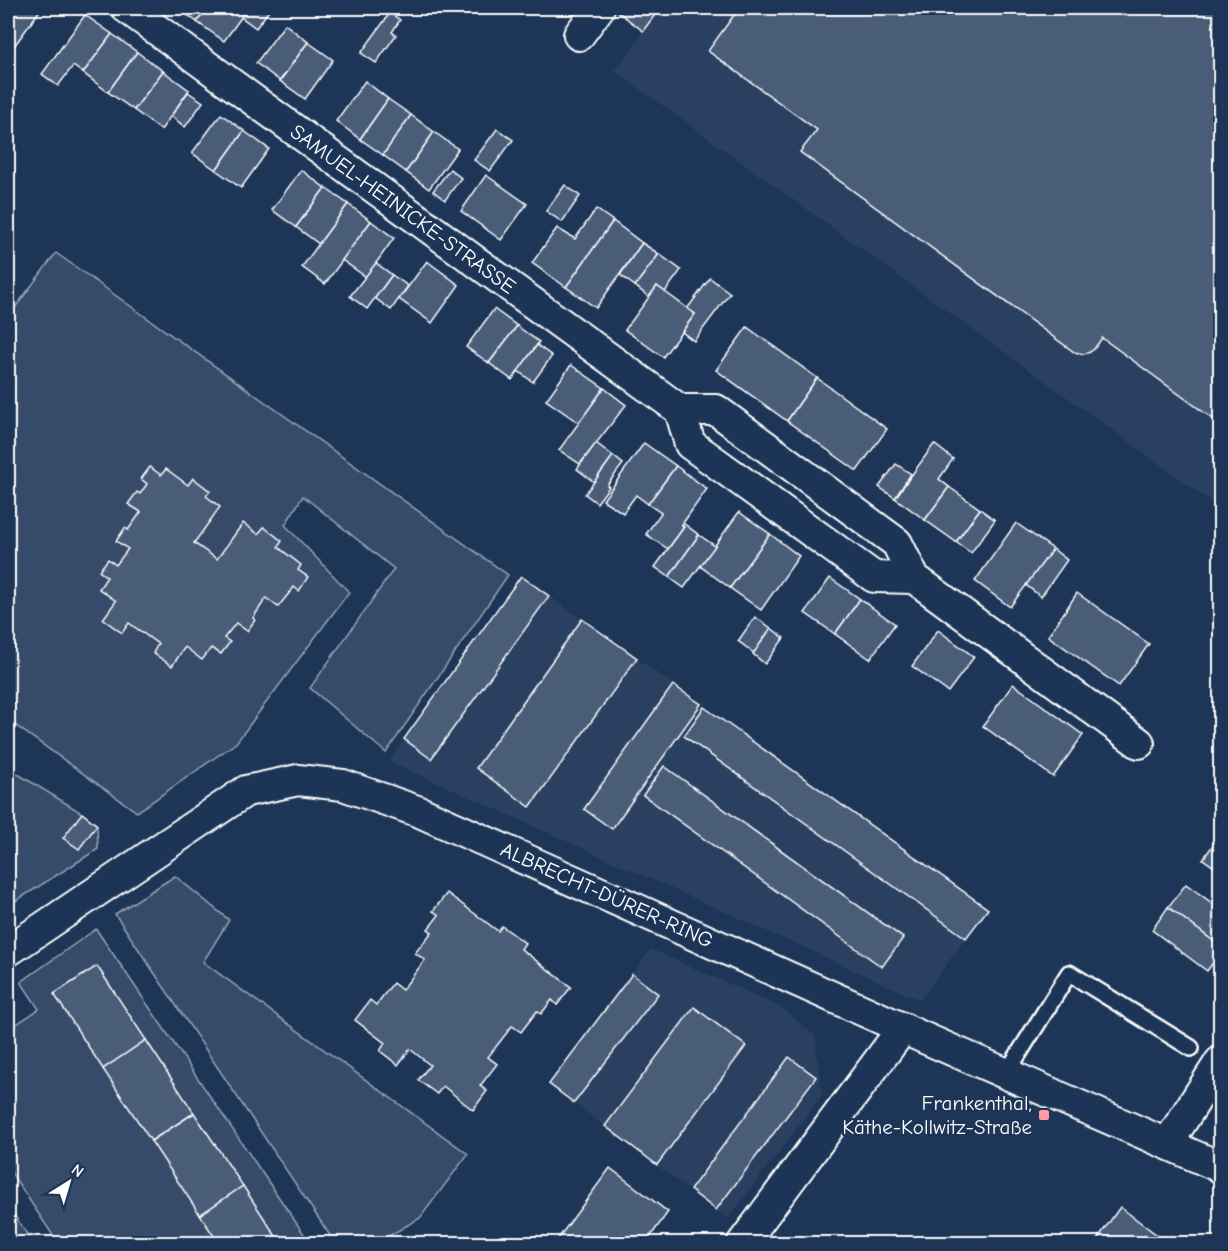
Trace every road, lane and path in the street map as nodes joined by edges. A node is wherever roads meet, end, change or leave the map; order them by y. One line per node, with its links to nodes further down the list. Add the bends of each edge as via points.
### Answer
1 (127, 8): 4 (street, SAMUEL-HEINICKE-STRASSE)
2 (599, 8): 3 (street)
3 (579, 35)
4 (680, 410): 5 (street, via 716,410 897,543); 5 (street, via 690,444 874,577)
5 (914, 578): 6 (street)
6 (1139, 742)
7 (8, 951): 8 (street, ALBRECHT-DÜRER-RING, via 246,791 298,780 343,785 420,812)
8 (903, 1028): 11 (street, ALBRECHT-DÜRER-RING); 14 (street)
9 (1191, 1048): 11 (lane, via 1069,973)
10 (1221, 1062): 12 (street)
11 (1006, 1074): 12 (street, ALBRECHT-DÜRER-RING)
12 (1168, 1143): 13 (street, ALBRECHT-DÜRER-RING)
13 (1221, 1167)
14 (742, 1244)

